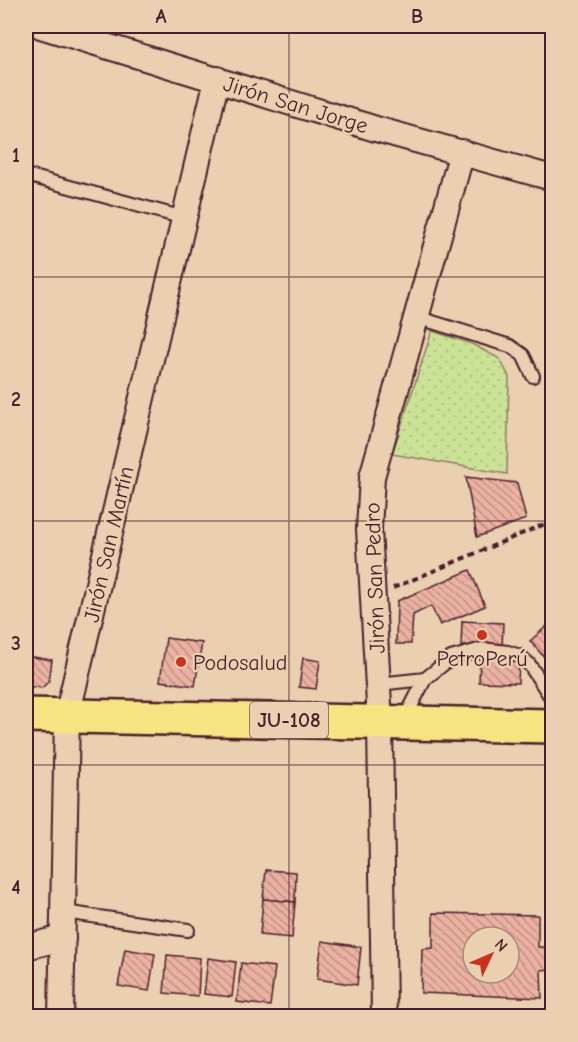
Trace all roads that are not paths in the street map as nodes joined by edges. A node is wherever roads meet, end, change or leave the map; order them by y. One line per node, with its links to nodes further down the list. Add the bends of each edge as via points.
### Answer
1 (41, 26): 2 (street, Jirón San Jorge)
2 (217, 79): 3 (street, Jirón San Jorge); 6 (street, Jirón San Martín)
3 (462, 152): 5 (street, Jirón San Jorge); 7 (street, Jirón San Pedro)
4 (26, 175): 6 (lane)
5 (552, 178)
6 (184, 218): 13 (street, Jirón San Martín)
7 (416, 317): 8 (lane, via 510,346 523,355); 10 (street, Jirón San Pedro, via 372,477 369,529)
8 (533, 376)
9 (425, 679): 10 (lane); 11 (lane, via 451,658 482,649 508,652 529,664); 14 (lane)
10 (378, 684): 14 (street, Jirón San Pedro)
11 (552, 699)
12 (26, 715): 13 (main road, JU-108)
13 (67, 716): 14 (main road, JU-108); 16 (street, Jirón San Martín)
14 (392, 723): 15 (main road, JU-108); 21 (street, Jirón San Pedro)
15 (552, 726)
16 (63, 912): 17 (lane); 18 (street, Jirón San Martín)
17 (188, 930)
18 (63, 938): 19 (street); 20 (street, Jirón San Martín)
19 (26, 947)
20 (61, 1017)
21 (384, 1017)

